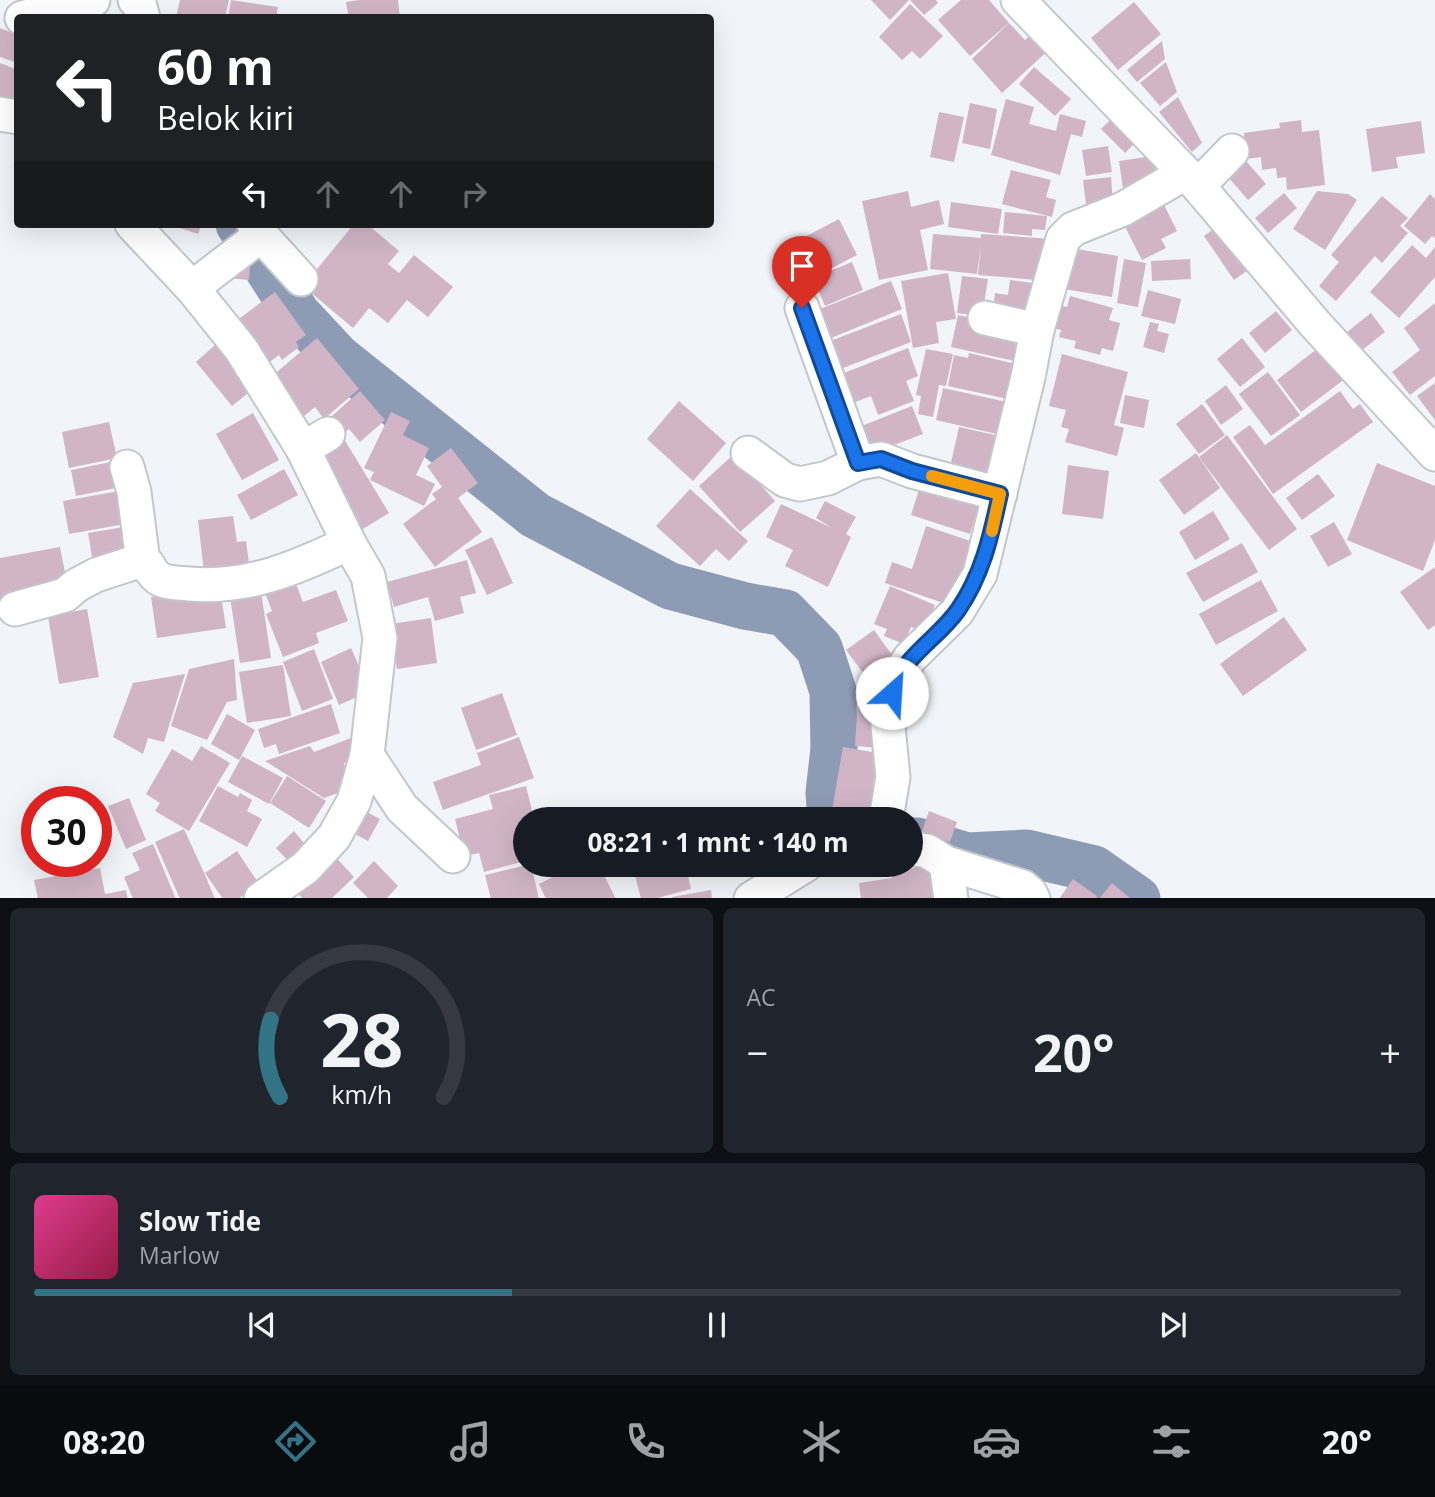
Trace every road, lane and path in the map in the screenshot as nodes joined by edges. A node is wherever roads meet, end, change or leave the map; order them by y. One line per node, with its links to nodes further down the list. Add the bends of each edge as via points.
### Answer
1 (93, 0): 3 (street)
2 (1018, 0): 5 (street)
3 (36, 14)
4 (1232, 151): 5 (street)
5 (1192, 180): 12 (street, via 1073,229 1063,239); 14 (street)
6 (136, 228): 9 (street)
7 (252, 237): 8 (street); 9 (street)
8 (301, 279)
9 (192, 288): 18 (street, via 316,442)
10 (802, 308): 15 (street)
11 (985, 318): 12 (street)
12 (1037, 330): 17 (street)
13 (748, 453): 15 (street, via 785,480 800,484 828,478)
14 (1435, 454)
15 (858, 463): 17 (street, via 881,459)
16 (127, 467): 19 (street)
17 (1000, 494): 22 (street, via 980,574 957,612 910,658 897,678 888,708 893,777)
18 (348, 543): 19 (street, via 269,576 218,586 159,579); 21 (street, via 368,576 380,638)
19 (143, 562): 20 (street, via 96,575 65,595)
20 (15, 609)
21 (367, 755): 24 (street, via 402,808); 27 (street, via 354,802 334,837 305,868)
22 (888, 807)
23 (923, 849): 25 (street)
24 (453, 856)
25 (946, 863): 29 (street); 30 (street, via 1023,887)
26 (786, 877): 28 (street)
27 (261, 898)
28 (751, 898)
29 (951, 898)
30 (1032, 898)

